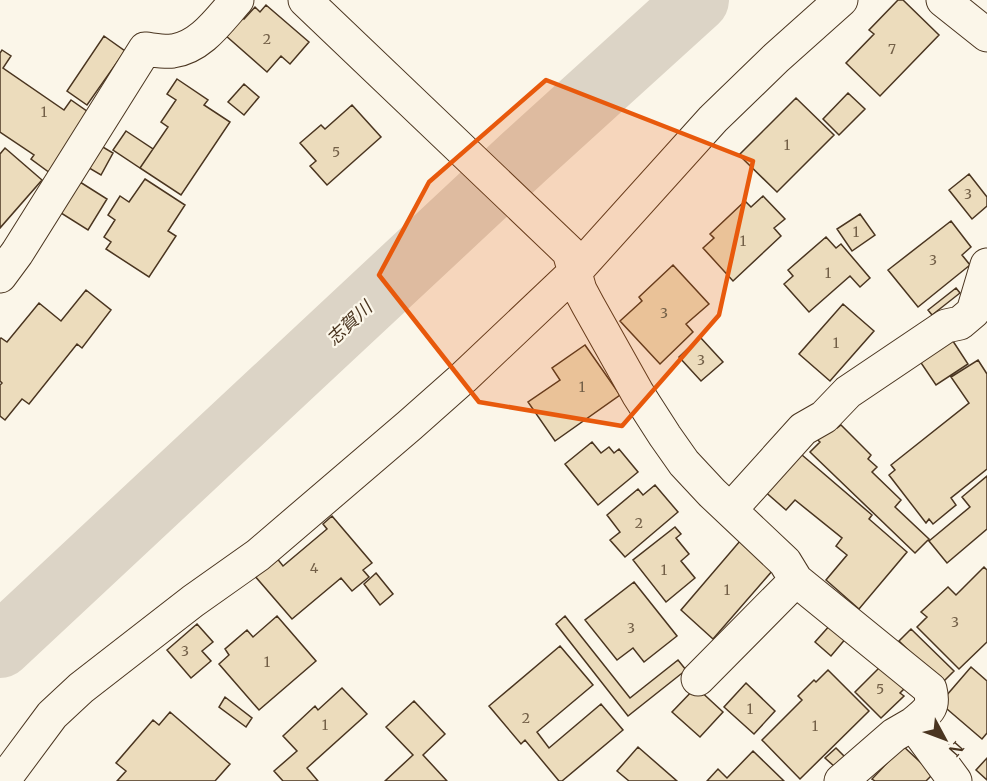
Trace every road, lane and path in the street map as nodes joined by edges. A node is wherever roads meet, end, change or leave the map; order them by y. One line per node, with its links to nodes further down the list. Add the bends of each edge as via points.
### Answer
1 (237, 0): 8 (street, via 190,47 171,52 145,49)
2 (305, 0): 6 (street)
3 (841, 0): 6 (street, via 713,119)
4 (943, 0): 5 (street)
5 (987, 35)
6 (572, 262): 9 (street, via 588,306 638,394 684,463); 13 (street, via 445,394 322,502 81,688 52,715)
7 (987, 265): 9 (street, via 973,312 848,392 824,417 803,429)
8 (0, 276)
9 (730, 510): 10 (street, via 785,562)
10 (796, 580): 11 (street); 12 (street, via 930,689 933,700 929,710)
11 (698, 679)
12 (913, 724): 14 (street, via 894,735); 15 (street)
13 (3, 781)
14 (841, 781)
15 (955, 781)

